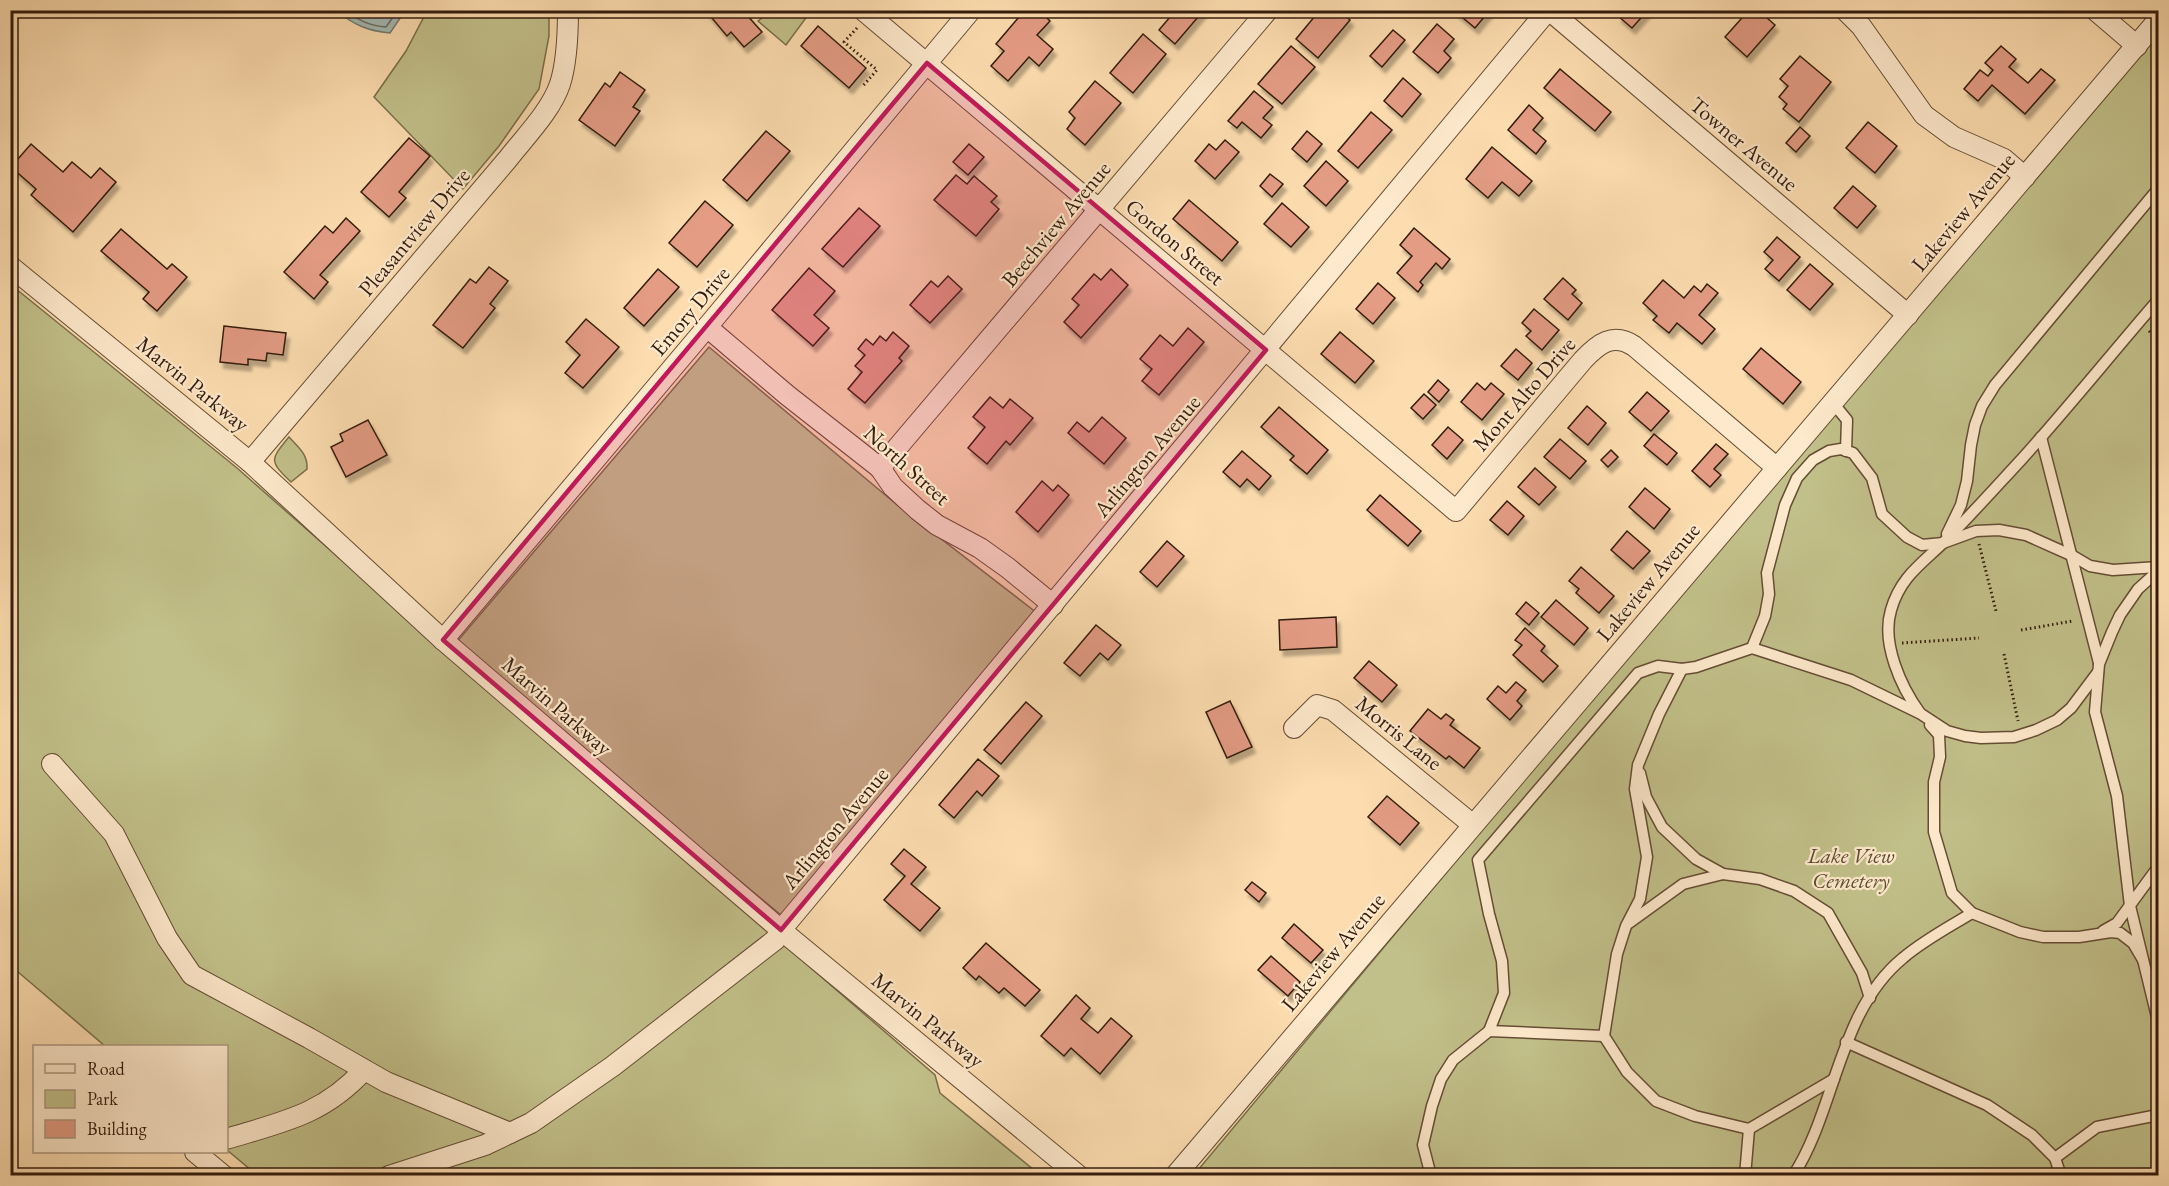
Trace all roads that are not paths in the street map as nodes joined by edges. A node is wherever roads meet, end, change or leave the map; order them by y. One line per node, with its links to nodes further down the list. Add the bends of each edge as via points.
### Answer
1 (568, 10): 22 (street, Pleasantview Drive, via 561,80 541,117)
2 (971, 10): 10 (street, Emory Drive)
3 (1268, 10): 13 (street, Beechview Avenue)
4 (1548, 10): 16 (street, Towner Avenue); 18 (street, Arlington Avenue)
5 (1845, 10): 11 (street, via 1861,26 1924,114 1954,137 2004,159)
6 (2095, 10): 9 (street)
7 (862, 17): 10 (street, Gordon Street)
8 (2158, 20): 9 (street, Lakeview Avenue)
9 (2137, 46): 11 (street, Lakeview Avenue)
10 (927, 63): 13 (street, Gordon Street); 17 (street, Emory Drive)
11 (2025, 177): 16 (street, Lakeview Avenue)
12 (2158, 189): 26 (lane, via 1995,385 1982,406 1961,505)
13 (1100, 209): 18 (street, Gordon Street); 23 (street, Beechview Avenue)
14 (10, 266): 22 (street, Marvin Parkway)
15 (2158, 300): 20 (lane)
16 (1908, 315): 19 (street, Lakeview Avenue)
17 (707, 327): 23 (street, North Street); 30 (street, Emory Drive)
18 (1266, 350): 25 (street, Gordon Street); 29 (street, Arlington Avenue)
19 (1833, 403): 21 (lane, via 1847,420); 24 (street, Lakeview Avenue)
20 (2041, 437): 26 (lane); 27 (lane)
21 (1846, 451): 26 (lane, via 1853,453 1872,478 1882,514 1922,545); 31 (lane, via 1829,451 1813,460 1797,478 1785,505 1767,573 1766,616)
22 (250, 462): 30 (street, Marvin Parkway)
23 (880, 468): 29 (street, North Street, via 893,487 918,510 980,548)
24 (1777, 468): 25 (street, Mont Alto Drive, via 1634,346 1615,339 1583,360); 38 (street, Lakeview Avenue)
25 (1455, 511)
26 (1943, 543): 27 (lane, via 1976,531 1999,530 2025,535); 34 (lane, via 1906,577 1890,613 1896,668)
27 (2073, 556): 28 (lane, via 2090,566 2113,570); 32 (lane)
28 (2158, 569): 32 (lane, via 2120,615)
29 (1053, 605): 44 (street, Arlington Avenue)
30 (443, 640): 44 (street, Marvin Parkway)
31 (1752, 648): 33 (lane); 34 (lane, via 1851,680)
32 (2098, 668): 34 (lane, via 2071,708 2056,720 2021,735 1965,736); 41 (lane, via 2095,712 2117,796)
33 (1682, 669): 37 (lane); 49 (lane, via 1658,666 1638,673 1478,860 1502,961 1504,993)
34 (1921, 714): 42 (lane, via 1939,735 1941,758 1934,782 1934,832 1952,893)
35 (1294, 728): 38 (street, Morris Lane, via 1317,705 1333,710)
36 (52, 764): 52 (street, via 114,834 167,938 192,975)
37 (1638, 765): 40 (lane, via 1646,797 1662,827 1696,859); 43 (lane, via 1635,789 1647,857 1640,899)
38 (1473, 825): 63 (street, Lakeview Avenue)
39 (2158, 867): 41 (lane)
40 (1723, 874): 43 (lane, via 1683,884); 47 (lane, via 1760,879 1794,891 1828,913 1862,973)
41 (2130, 906): 45 (lane, via 2117,923); 46 (lane)
42 (1972, 913): 45 (lane, via 2043,937 2079,937); 47 (lane, via 1902,958)
43 (1626, 926): 50 (lane, via 1617,954)
44 (781, 930): 56 (street, Arlington Avenue, via 774,940 613,1066 531,1123); 62 (street, Marvin Parkway)
45 (2100, 932): 46 (lane, via 2121,933 2133,942)
46 (2143, 960): 48 (lane)
47 (1870, 998): 51 (lane)
48 (2158, 1021)
49 (1489, 1031): 50 (lane); 64 (lane, via 1453,1060 1442,1079 1423,1145)
50 (1604, 1036): 55 (lane, via 1626,1072 1656,1101 1695,1116)
51 (1846, 1042): 53 (lane); 59 (lane, via 1987,1106 2032,1135)
52 (364, 1070): 56 (street, via 386,1083); 57 (street, via 340,1094 313,1110)
53 (1834, 1079): 55 (lane); 66 (lane, via 1806,1156)
54 (2158, 1117): 59 (lane, via 2097,1127)
55 (1749, 1129): 65 (lane)
56 (510, 1133): 61 (street, Arlington Avenue)
57 (228, 1138)
58 (196, 1153): 60 (street)
59 (2055, 1158): 67 (lane)
60 (224, 1176)
61 (389, 1176)
62 (1079, 1176)
63 (1175, 1176)
64 (1431, 1176)
65 (1745, 1176)
66 (1793, 1176)
67 (2061, 1176)

